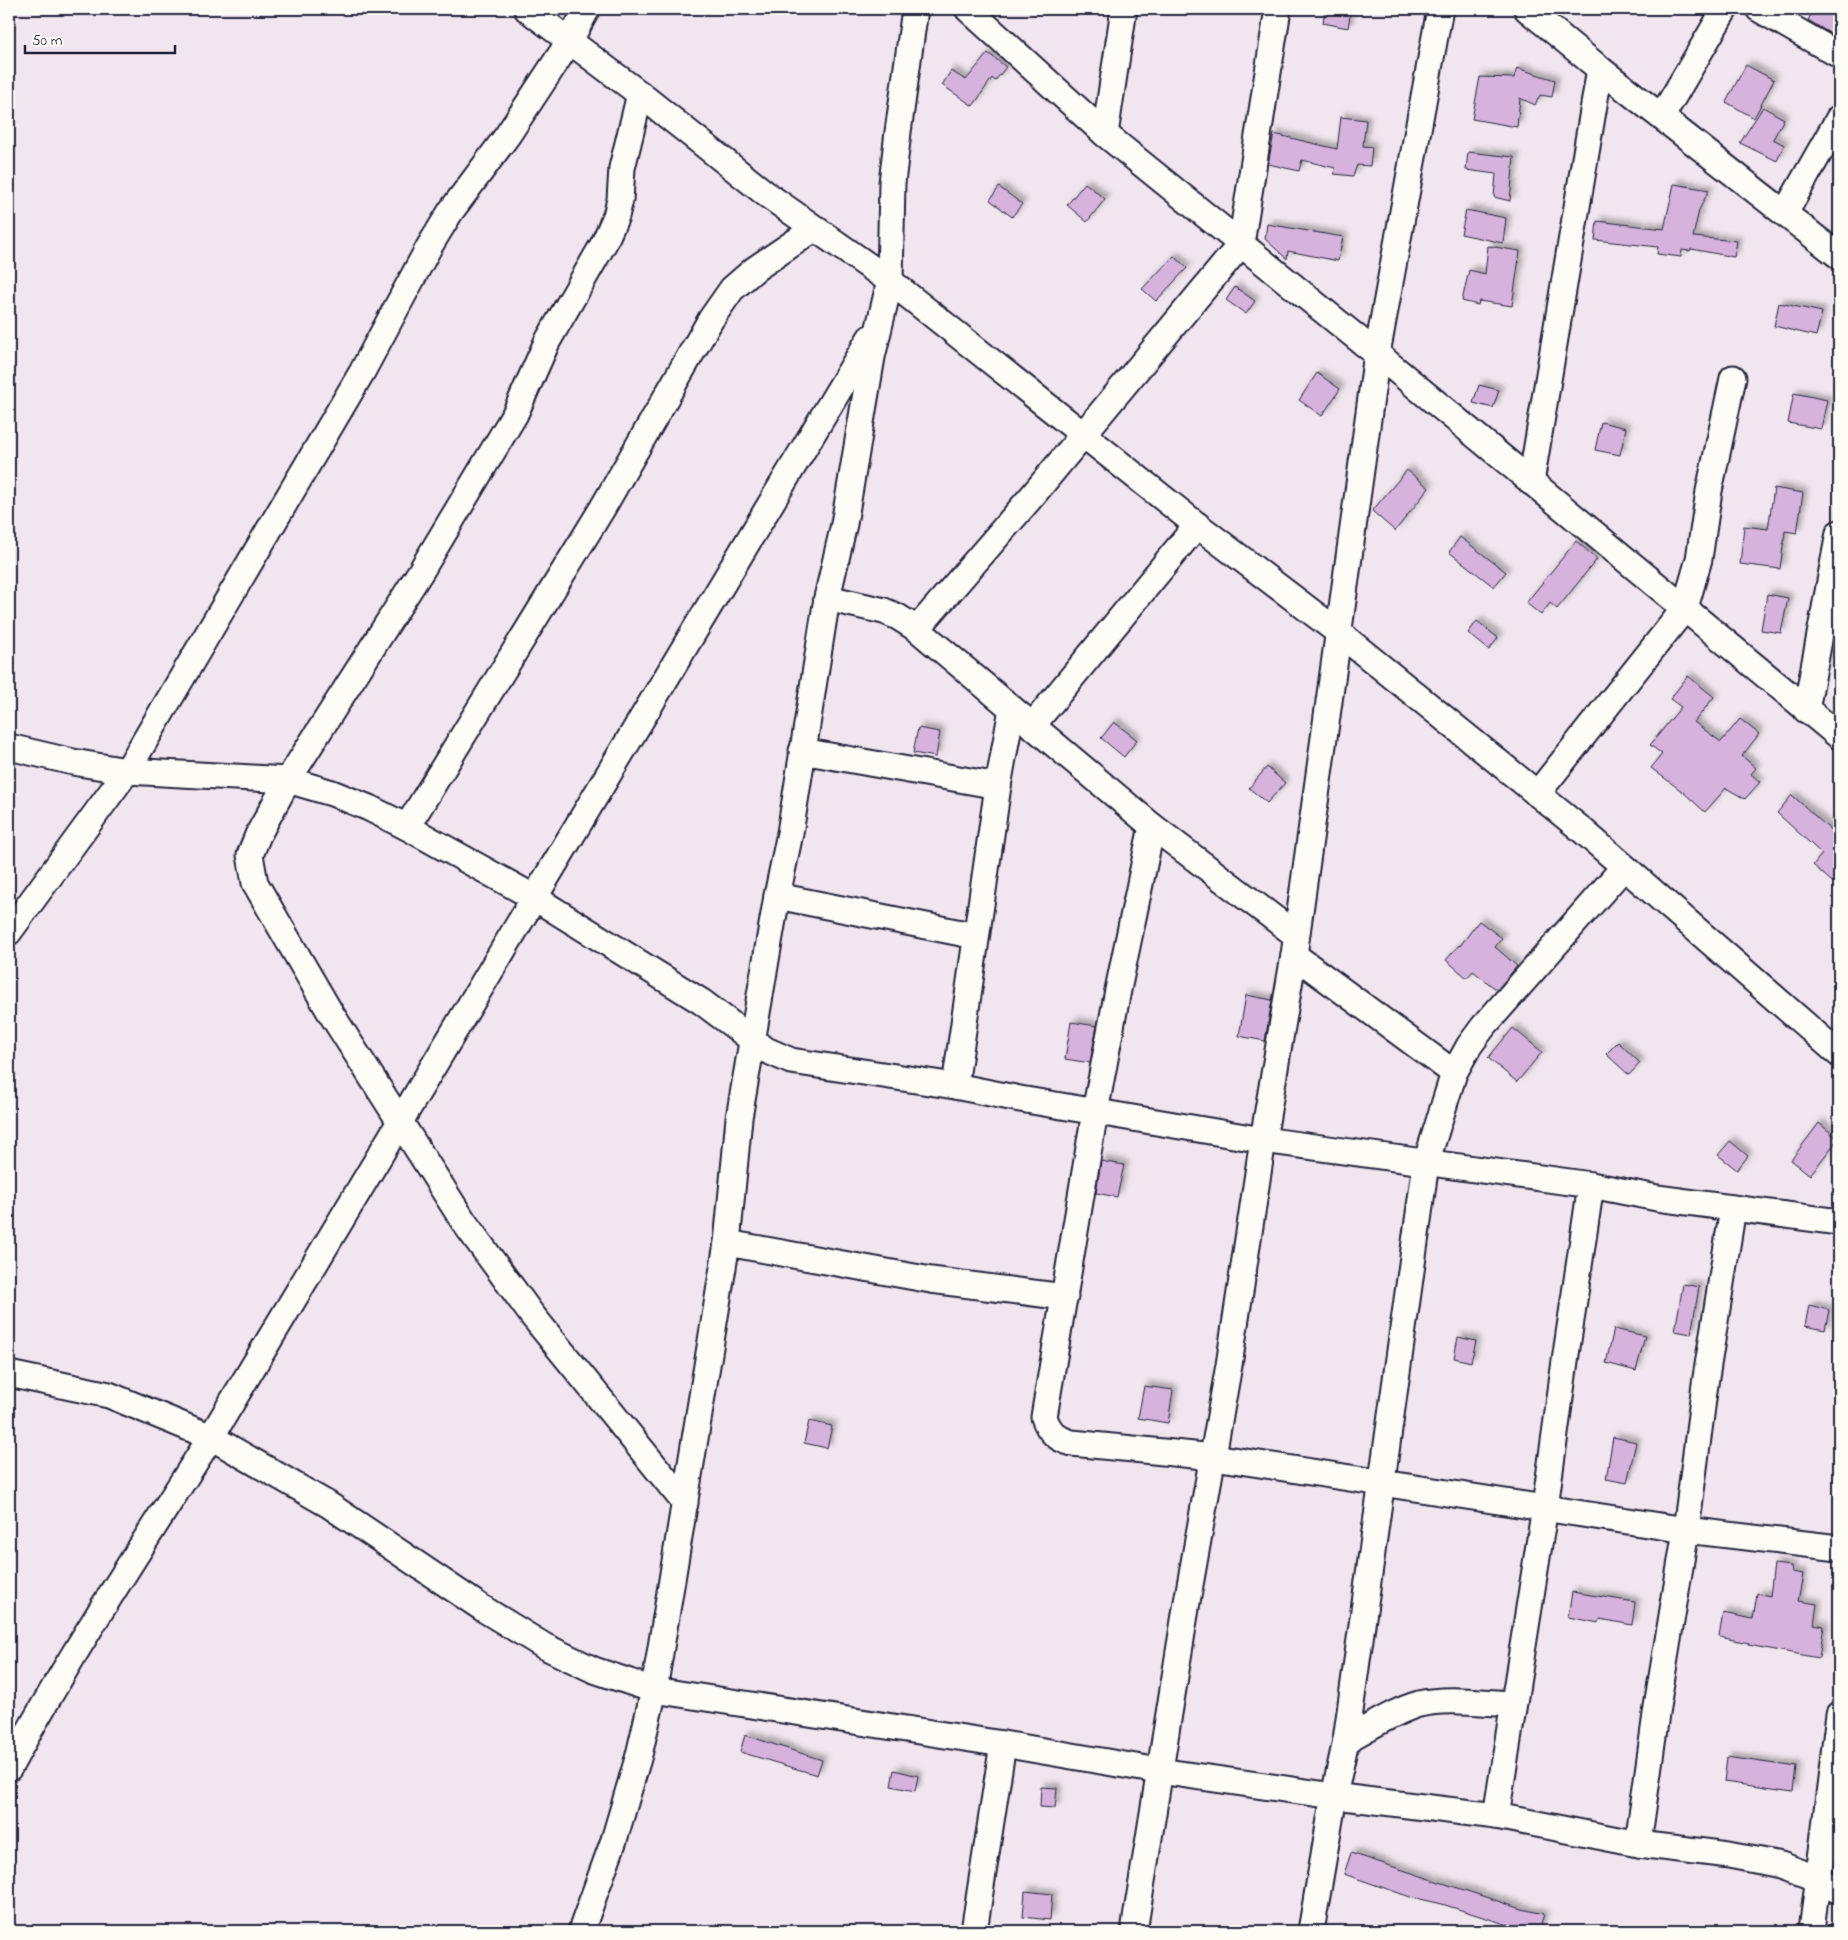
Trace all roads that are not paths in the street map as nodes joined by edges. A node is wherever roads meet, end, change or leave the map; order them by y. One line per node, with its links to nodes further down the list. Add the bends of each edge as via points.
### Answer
1 (527, 9): 11 (street)
2 (587, 9): 11 (street)
3 (915, 9): 22 (street, via 892,183)
4 (968, 9): 17 (street)
5 (1124, 9): 17 (street)
6 (1278, 9): 20 (street)
7 (1440, 9): 24 (street)
8 (1527, 9): 13 (street)
9 (1725, 9): 15 (street)
10 (1759, 9): 12 (street)
11 (569, 42): 14 (street); 40 (street, via 429,247 362,372)
12 (1839, 55)
13 (1600, 69): 15 (street); 27 (street)
14 (640, 94): 19 (street); 41 (street, via 622,168 620,200 604,243 546,342 515,414 476,481)
15 (1662, 116): 18 (street)
16 (1839, 118): 18 (street)
17 (1106, 134): 20 (street)
18 (1785, 213): 21 (street)
19 (814, 229): 22 (street); 45 (street, via 755,269 732,289 711,319 602,509)
20 (1241, 244): 24 (street); 26 (street)
21 (1839, 256)
22 (890, 281): 23 (street); 26 (street)
23 (881, 319): 30 (street); 48 (street)
24 (1377, 354): 27 (street); 33 (street)
25 (1733, 378): 31 (street, via 1699,559)
26 (1084, 434): 28 (street); 32 (street)
27 (1531, 482): 31 (street)
28 (1196, 526): 33 (street); 36 (street)
29 (1839, 533): 35 (street)
30 (828, 598): 32 (street, via 884,611); 39 (street)
31 (1685, 608): 35 (street); 43 (street)
32 (917, 629): 34 (street)
33 (1338, 632): 43 (street); 51 (street)
34 (1012, 709): 36 (street); 42 (street)
35 (1806, 710): 37 (street)
36 (1032, 726): 44 (street)
37 (1839, 736)
38 (9, 747): 40 (street)
39 (802, 751): 42 (street); 47 (street)
40 (127, 771): 41 (street); 49 (street)
41 (288, 780): 45 (street, via 332,793); 57 (street, via 250,855 255,883)
42 (998, 786): 50 (street)
43 (1537, 794): 46 (street)
44 (1152, 826): 51 (street); 56 (street)
45 (407, 827): 48 (street)
46 (1624, 867): 53 (street); 54 (street, via 1483,1027 1468,1046)
47 (777, 896): 50 (street); 52 (street)
48 (534, 898): 52 (street, via 702,1002); 57 (street)
49 (9, 932)
50 (976, 936): 55 (street)
51 (1295, 945): 54 (street); 58 (street)
52 (752, 1040): 55 (street, via 791,1061); 63 (street, via 739,1118)
53 (1839, 1054)
54 (1454, 1073): 59 (street)
55 (955, 1086): 56 (street)
56 (1095, 1112): 58 (street); 64 (street)
57 (400, 1123): 66 (street); 69 (street, via 464,1222 532,1315)
58 (1263, 1140): 59 (street); 67 (street)
59 (1426, 1163): 60 (street); 68 (street)
60 (1591, 1185): 61 (street); 70 (street)
61 (1732, 1208): 62 (street); 71 (street)
62 (1839, 1222)
63 (727, 1243): 64 (street, via 931,1280); 69 (street)
64 (1065, 1297): 67 (street, via 1044,1417 1053,1435 1072,1443)
65 (9, 1374): 66 (street, via 109,1395)
66 (211, 1437): 73 (street, via 329,1505 544,1646 594,1670); 78 (street, via 112,1592)
67 (1214, 1457): 68 (street); 79 (street)
68 (1381, 1482): 70 (street); 76 (street)
69 (685, 1504): 73 (street)
70 (1545, 1507): 71 (street); 74 (street)
71 (1686, 1530): 72 (street); 82 (street)
72 (1839, 1548)
73 (654, 1690): 77 (street); 84 (street, via 614,1840)
74 (1513, 1704): 76 (street, via 1441,1701 1419,1704); 81 (street)
75 (1839, 1714): 83 (street)
76 (1346, 1740): 80 (street)
77 (1003, 1744): 79 (street); 85 (street)
78 (9, 1768)
79 (1159, 1771): 80 (street); 86 (street)
80 (1334, 1796): 81 (street); 87 (street)
81 (1496, 1816): 82 (street)
82 (1638, 1844): 83 (street, via 1773,1863)
83 (1829, 1885): 88 (street)
84 (581, 1931)
85 (974, 1931)
86 (1134, 1931)
87 (1311, 1931)
88 (1812, 1931)

